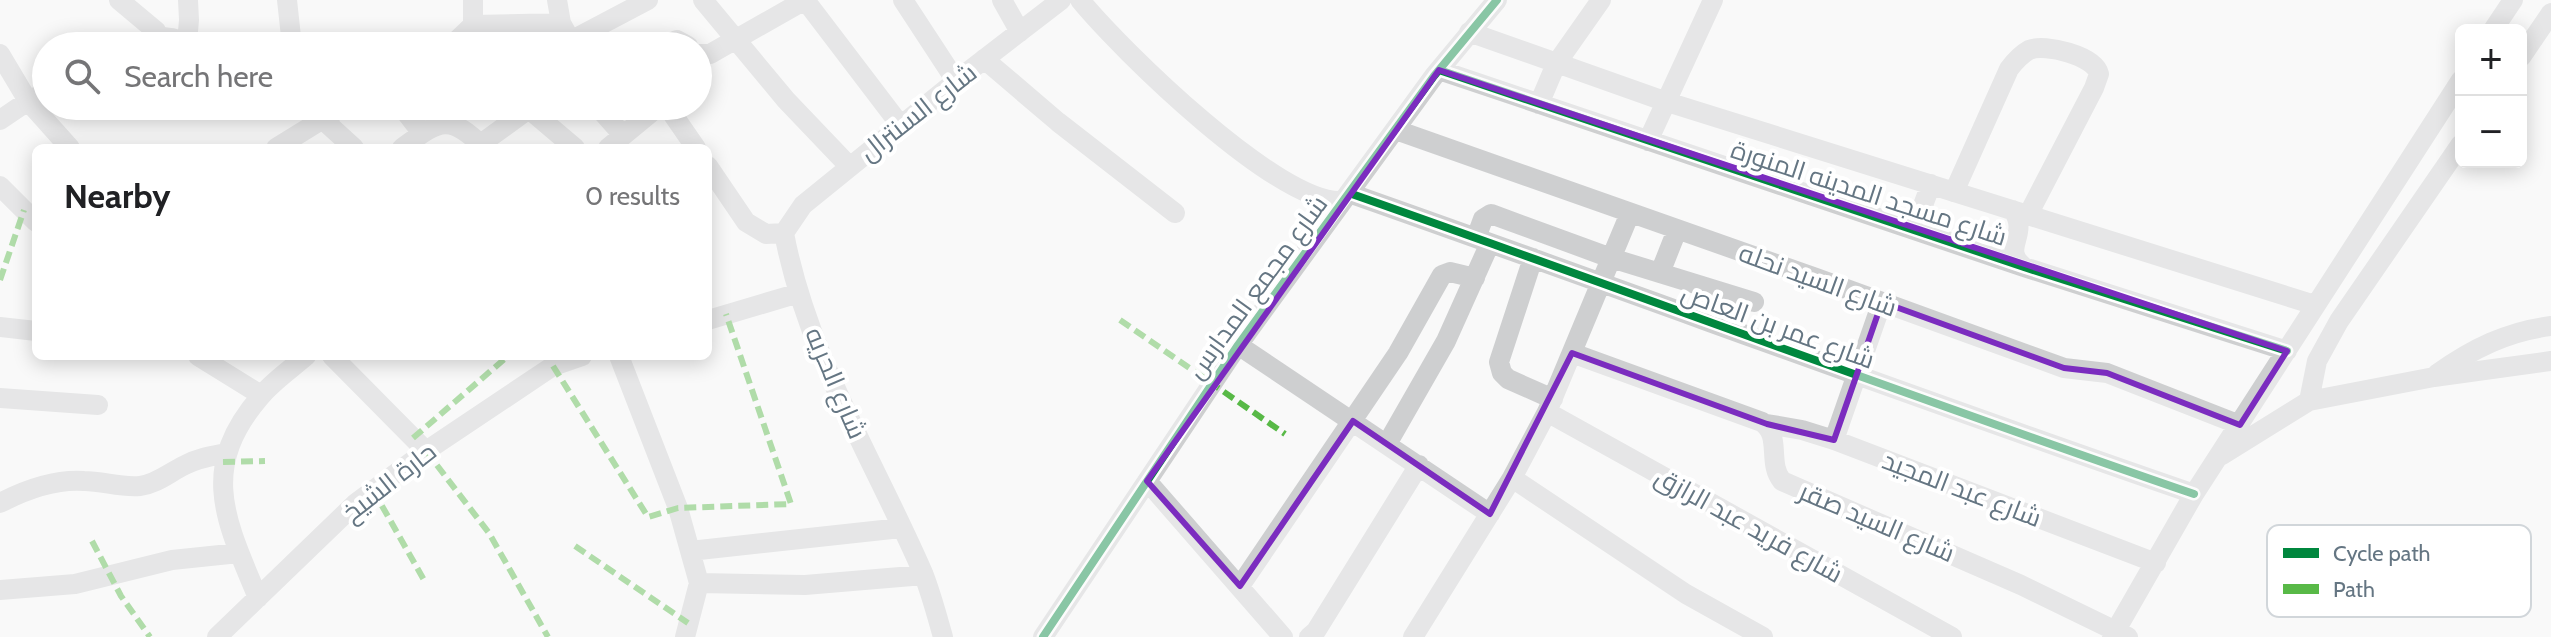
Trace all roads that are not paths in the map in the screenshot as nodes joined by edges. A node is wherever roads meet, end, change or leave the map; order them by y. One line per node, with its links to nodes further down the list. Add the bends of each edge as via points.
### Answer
1 (119, 0): 20 (street)
2 (188, 0): 21 (street)
3 (287, 0): 22 (street)
4 (473, 0): 19 (street)
5 (557, 0): 25 (street)
6 (648, 0): 26 (street)
7 (703, 0): 29 (street)
8 (805, 0): 29 (street); 52 (street)
9 (903, 0): 36 (street)
10 (1002, 0): 27 (street)
11 (1061, 0): 27 (street, شارع السنترال)
12 (1080, 0): 71 (street, شارع عمر بن العاص, via 1206,126 1314,196 1330,202)
13 (1601, 0): 34 (street)
14 (1713, 0): 40 (street)
15 (2513, 0): 18 (street)
16 (1486, 3): 28 (street, شارع مجمع المدارس)
17 (2551, 13): 31 (street)
18 (2497, 24)
19 (473, 25): 23 (street); 24 (street)
20 (155, 32)
21 (190, 32)
22 (290, 32)
23 (466, 32)
24 (533, 32)
25 (567, 32)
26 (577, 32)
27 (1020, 32): 33 (street, شارع السنترال)
28 (1469, 32): 34 (street); 35 (street, شارع مجمع المدارس)
29 (734, 40): 30 (street); 66 (street)
30 (712, 48)
31 (2527, 48)
32 (0, 54): 38 (street)
33 (984, 59): 36 (street, شارع السنترال); 72 (street)
34 (1556, 64): 40 (street); 41 (street)
35 (1439, 70): 41 (street, شارع مسجد المدينه المنورة); 53 (street, شارع مجمع المدارس)
36 (956, 81): 52 (street, شارع السنترال)
37 (2455, 89): 89 (street)
38 (32, 90)
39 (32, 99): 42 (street)
40 (1664, 101): 55 (street); 68 (street)
41 (1539, 104): 55 (street, شارع مسجد المدينه المنورة)
42 (0, 120)
43 (52, 120): 57 (street)
44 (306, 120): 58 (street)
45 (323, 120): 59 (street)
46 (412, 120): 54 (street)
47 (514, 120): 62 (street)
48 (545, 120): 63 (street)
49 (604, 120): 56 (street)
50 (642, 120): 56 (street)
51 (677, 120): 64 (street)
52 (901, 126): 66 (street, شارع السنترال)
53 (1396, 130): 71 (street, شارع مجمع المدارس); 73 (street, شارع السيد نحله)
54 (422, 133): 60 (street); 61 (street, via 447,123)
55 (1648, 141): 76 (street, شارع مسجد المدينه المنورة)
56 (615, 142)
57 (67, 144)
58 (280, 144)
59 (350, 144)
60 (407, 144)
61 (477, 144)
62 (484, 144)
63 (571, 144)
64 (693, 144)
65 (2455, 153): 107 (street, via 2339,321 2317,361)
66 (849, 166): 78 (street, شارع السنترال, via 803,205)
67 (712, 172): 78 (street, via 746,222 766,234)
68 (1931, 184): 70 (street); 76 (street)
69 (0, 186): 75 (street)
70 (1954, 192): 74 (street); 74 (street, via 2009,69 2030,49 2057,49 2093,64 2099,74)
71 (1346, 197): 79 (street, شارع عمر بن العاص); 94 (street, شارع مجمع المدارس)
72 (1175, 213)
73 (1630, 213): 77 (street, شارع السيد نحله); 81 (street)
74 (2021, 213): 82 (street, via 2013,251); 89 (street)
75 (32, 218)
76 (1914, 229): 82 (street, شارع مسجد المدينه المنورة)
77 (1677, 230): 83 (street); 88 (street, شارع السيد نحله)
78 (784, 233): 86 (street, شارع الحريه)
79 (1483, 240): 80 (street, شارع عمر بن العاص); 81 (street, via 1483,219 1491,214); 84 (street)
80 (1533, 258): 85 (street, شارع عمر بن العاص); 109 (street, شارع فريد عبد الرازق, via 1499,362 1508,379)
81 (1611, 258): 83 (street); 85 (street)
82 (2024, 267): 95 (street, شارع مسجد المدينه المنورة)
83 (1660, 273): 87 (street)
84 (1475, 278): 110 (street, via 1442,275); 114 (street)
85 (1601, 282): 96 (street); 103 (street, شارع عمر بن العاص)
86 (799, 293): 90 (street); 124 (street, شارع الحريه, via 823,360)
87 (1754, 302)
88 (1882, 302): 103 (street); 112 (street, شارع السيد نحله, via 2064,368 2107,373)
89 (2315, 305): 95 (street)
90 (712, 319)
91 (2551, 326): 104 (street, via 2502,337 2464,354)
92 (0, 327): 93 (street)
93 (32, 331)
94 (1238, 345): 110 (street); 120 (street, شارع مجمع المدارس)
95 (2287, 351): 112 (street)
96 (1572, 353): 109 (street); 111 (street)
97 (204, 360): 105 (street)
98 (301, 360): 105 (street)
99 (336, 360): 115 (street)
100 (621, 360): 125 (street)
101 (550, 361): 115 (street, حارة الشيخ)
102 (2551, 361): 104 (street)
103 (1856, 377): 113 (street); 121 (street, شارع عمر بن العاص)
104 (2434, 377): 107 (street)
105 (261, 395): 116 (street, via 234,431)
106 (0, 398): 108 (street)
107 (2309, 401): 117 (street)
108 (98, 405)
109 (1550, 406): 119 (street); 142 (street, شارع فريد عبد الرازق)
110 (1353, 421): 114 (street); 130 (street)
111 (1767, 424): 113 (street, شارع عبد المجيد); 133 (street, شارع السيد صقر, via 1773,434 1773,465 1782,481 2021,585)
112 (2240, 425): 117 (street)
113 (1834, 440): 127 (street, شارع عبد المجيد)
114 (1387, 444): 118 (street)
115 (426, 451): 132 (street, حارة الشيخ, via 356,503)
116 (227, 453): 122 (street, via 201,458 142,486 66,482); 126 (street, via 224,497)
117 (2218, 457): 121 (street)
118 (1419, 465): 123 (street); 139 (street)
119 (1512, 478): 123 (street); 141 (street, via 1686,594)
120 (1147, 481): 130 (street); 137 (street, شارع مجمع المدارس)
121 (2194, 494): 127 (street)
122 (0, 503)
123 (1490, 514): 140 (street)
124 (901, 528): 125 (street); 128 (street, شارع الحريه)
125 (690, 551): 129 (street)
126 (239, 553): 131 (street, via 172,560 75,584); 132 (street)
127 (2156, 563): 133 (street)
128 (924, 575): 129 (street, via 805,585); 136 (street, شارع الحريه)
129 (699, 583): 135 (street)
130 (1240, 586): 138 (street)
131 (0, 590)
132 (258, 598): 134 (street, حارة الشيخ)
133 (2119, 635)
134 (217, 637)
135 (685, 637)
136 (943, 637)
137 (1043, 637)
138 (1283, 637)
139 (1309, 637)
140 (1413, 637)
141 (1763, 637)
142 (1952, 637)

